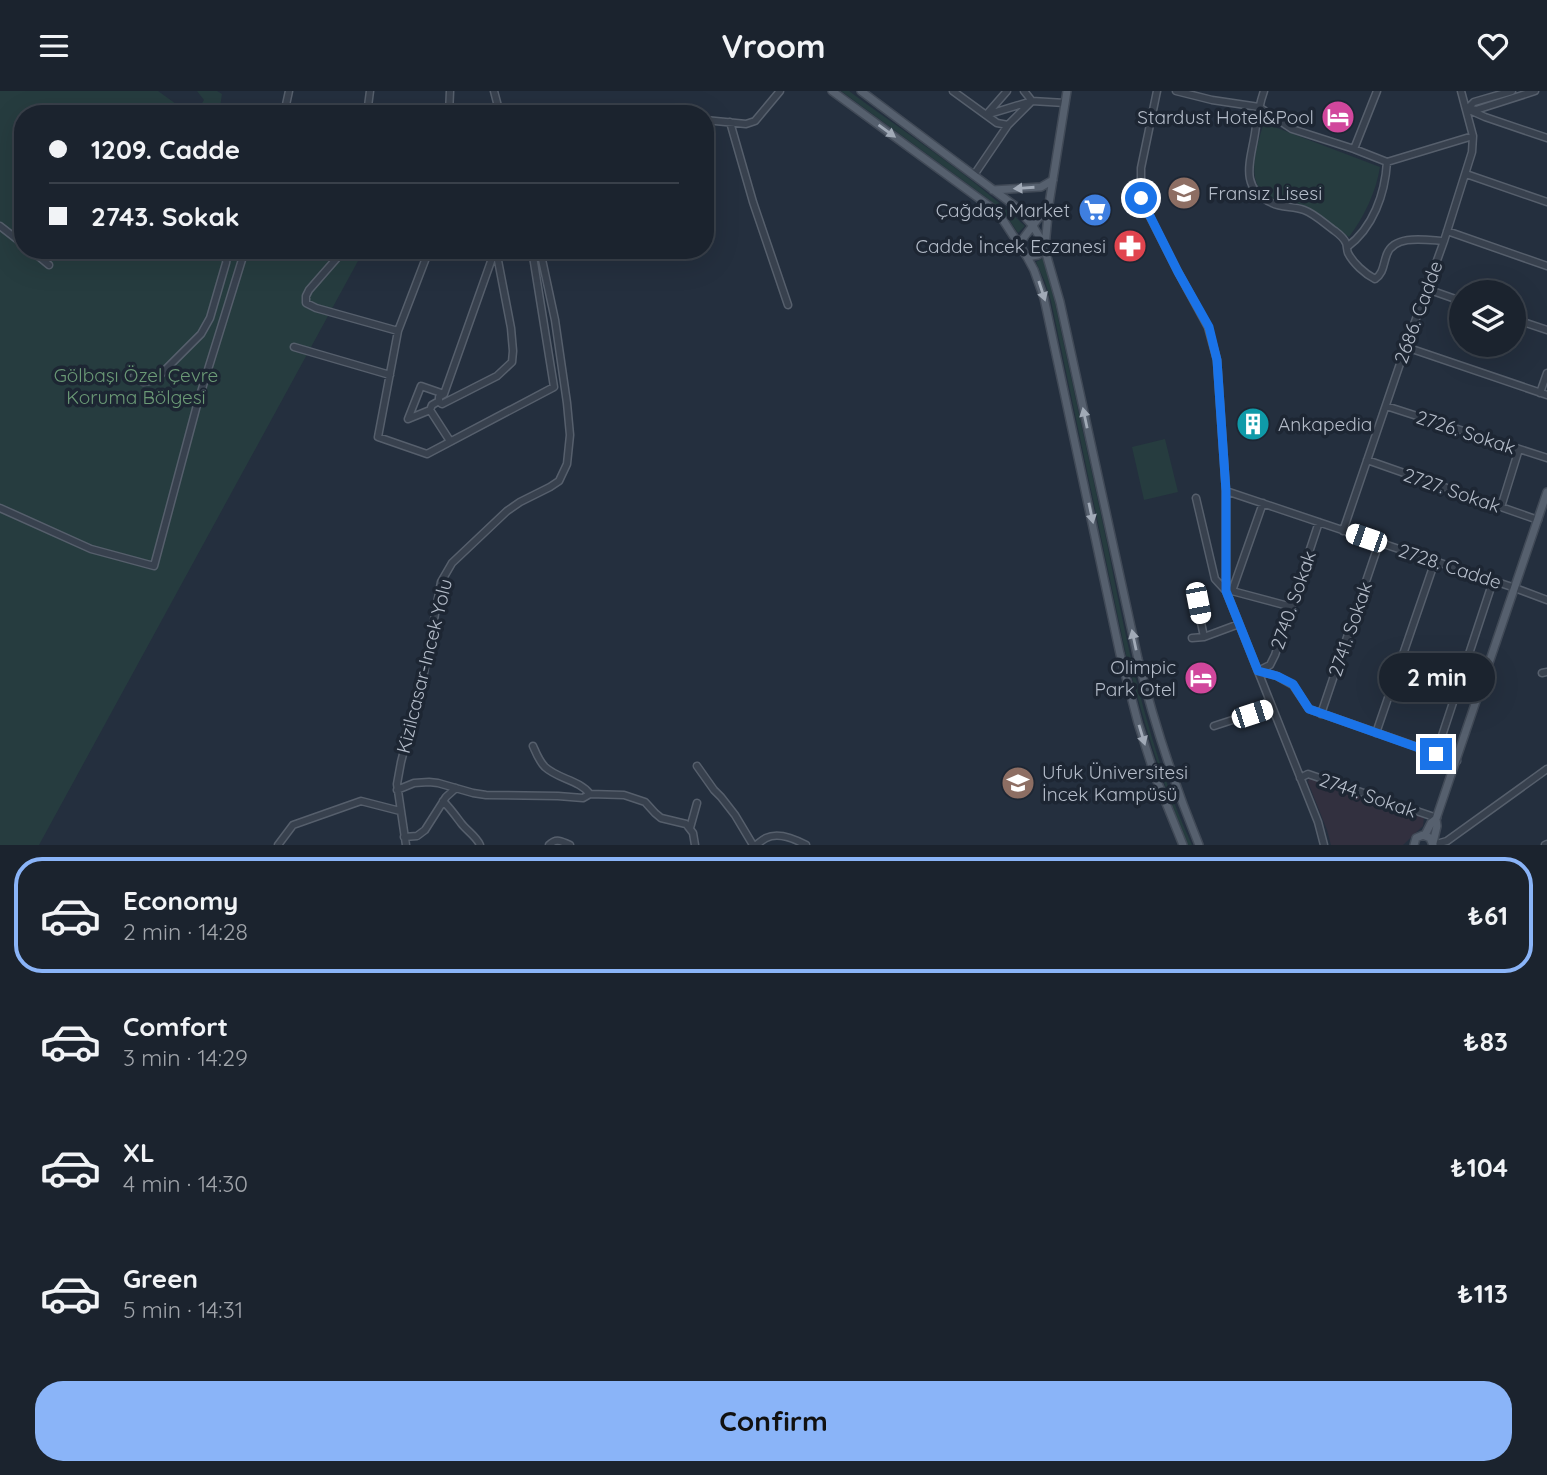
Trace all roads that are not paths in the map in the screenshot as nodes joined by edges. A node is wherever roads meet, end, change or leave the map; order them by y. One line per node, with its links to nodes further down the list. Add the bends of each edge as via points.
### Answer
1 (780, 91): 21 (street, via 755,121)
2 (832, 91): 38 (main road, one-way to 38, via 986,203)
3 (861, 91): 28 (main road)
4 (953, 91): 19 (street)
5 (1007, 91): 19 (street)
6 (1024, 91): 15 (street)
7 (1066, 91): 16 (main road)
8 (1157, 91): 73 (street, via 1141,198 1209,327 1217,360)
9 (1176, 91): 17 (street)
10 (1264, 91): 17 (street)
11 (1377, 91): 25 (street)
12 (1461, 91): 18 (street, 2686. Cadde)
13 (1512, 91): 18 (street, via 1474,102)
14 (1535, 91): 18 (street)
15 (1032, 101): 16 (street); 19 (street); 22 (street)
16 (1065, 103): 29 (main road)
17 (1258, 107): 25 (street, via 1292,129); 40 (street, via 1249,159 1255,191 1273,204 1306,211 1341,236)
18 (1467, 109): 23 (street, 2686. Cadde); 24 (street)
19 (986, 115): 22 (street)
20 (714, 121): 21 (street)
21 (730, 122): 55 (street)
22 (1008, 125): 28 (street)
23 (1473, 136): 26 (street); 27 (street, 2686. Cadde)
24 (1547, 138)
25 (1354, 149): 26 (street)
26 (1387, 162): 40 (street, via 1376,212)
27 (1466, 174): 31 (street); 35 (street, 2686. Cadde)
28 (974, 175): 30 (main road)
29 (1053, 180): 30 (main road, one-way to 30, via 1041,187); 32 (main road)
30 (993, 190): 34 (main road)
31 (1547, 202)
32 (1049, 204): 34 (main road); 39 (main road)
33 (0, 226): 36 (street)
34 (1033, 226): 38 (main road); 39 (main road)
35 (1447, 231): 37 (street, 2686. Cadde); 52 (street)
36 (14, 237)
37 (1444, 241): 40 (street, via 1395,244 1375,279 1366,275); 53 (street, 2686. Cadde)
38 (1019, 244): 41 (main road)
39 (1045, 247): 41 (main road, via 1038,255); 125 (main road, one-way to 39, via 1168,767 1146,693)
40 (1347, 247)
41 (1027, 257): 124 (main road, one-way to 124, via 1049,317 1126,678 1155,776)
42 (42, 259): 51 (street)
43 (227, 259): 63 (street, via 201,334 155,380 143,382)
44 (241, 259): 77 (street, via 154,566 91,549)
45 (336, 259): 58 (street, via 309,290 306,303)
46 (426, 259): 58 (street)
47 (493, 259): 64 (street)
48 (498, 259): 66 (street, via 511,328 512,362 497,376 442,404)
49 (533, 259): 69 (street, via 554,387)
50 (542, 259): 105 (street, Kizilcasar-Incek Yolu, via 567,403 566,464 559,481 507,511 452,563 441,582)
51 (50, 265)
52 (1547, 266)
53 (1427, 289): 54 (street); 60 (street, 2686. Cadde)
54 (1449, 297)
55 (788, 305)
56 (1526, 323): 57 (street)
57 (1547, 330)
58 (398, 331): 62 (street)
59 (294, 347): 62 (street)
60 (1406, 347): 65 (street); 67 (street, 2686. Cadde)
61 (1547, 373): 65 (street)
62 (390, 375): 69 (street, via 378,437 428,454)
63 (134, 376)
64 (444, 394): 66 (street); 68 (street, via 421,386 408,419)
65 (1544, 394)
66 (439, 401): 68 (street)
67 (1386, 405): 70 (street, 2726. Sokak); 72 (street, 2686. Cadde)
68 (430, 409): 69 (street)
69 (450, 441)
70 (1519, 449): 71 (street, 2726. Sokak); 78 (street)
71 (1547, 459)
72 (1367, 460): 78 (street, 2727. Sokak); 81 (street, 2686. Cadde)
73 (1226, 491): 76 (street, 2728. Cadde); 86 (street)
74 (1547, 492): 79 (main road)
75 (1196, 498): 86 (street, via 1214,579)
76 (1263, 503): 80 (street, 2728. Cadde); 89 (street, via 1232,591)
77 (0, 507)
78 (1501, 507): 79 (street, 2727. Sokak)
79 (1538, 520): 85 (main road)
80 (1319, 522): 81 (street, 2728. Cadde); 89 (street, 2740. Sokak)
81 (1343, 531): 82 (street, 2728. Cadde)
82 (1379, 543): 83 (street, 2728. Cadde); 95 (street, 2741. Sokak)
83 (1435, 561): 84 (street, 2728. Cadde); 97 (street)
84 (1493, 580): 85 (street, 2728. Cadde); 99 (street)
85 (1515, 588): 87 (street, 2728. Cadde); 100 (main road)
86 (1226, 591): 90 (street)
87 (1547, 600)
88 (1198, 603): 91 (street)
89 (1292, 607): 93 (street, 2740. Sokak, via 1270,664)
90 (1239, 624): 91 (street); 93 (street)
91 (1204, 637): 92 (street)
92 (1192, 638)
93 (1258, 671): 94 (street); 95 (street, via 1293,684 1309,709)
94 (1272, 707): 96 (street); 103 (street)
95 (1321, 714): 97 (street)
96 (1214, 726)
97 (1376, 733): 99 (street)
98 (533, 746): 106 (street, via 543,765)
99 (1436, 754): 100 (street)
100 (1457, 761): 110 (main road)
101 (697, 767): 122 (street)
102 (1547, 769): 115 (street, via 1447,841)
103 (1300, 778): 110 (street, 2744. Sokak, via 1308,774); 126 (street)
104 (456, 788): 105 (street, via 429,782); 106 (street, via 486,795); 107 (street)
105 (397, 790): 109 (street, Kizilcasar-Incek Yolu)
106 (590, 794): 111 (street, via 640,800 661,818 682,821)
107 (443, 801): 113 (street, via 425,829 417,836); 118 (street)
108 (697, 803): 111 (street)
109 (400, 811): 113 (street, Kizilcasar-Incek Yolu); 116 (street, via 361,801 293,825)
110 (1436, 818): 112 (main road); 115 (main road)
111 (690, 828): 114 (street)
112 (1425, 835): 115 (main road); 127 (main road)
113 (404, 837): 117 (street, Kizilcasar-Incek Yolu)
114 (695, 842): 121 (street)
115 (1433, 844)
116 (278, 845)
117 (407, 845)
118 (480, 845)
119 (549, 845): 120 (street, via 559,840)
120 (570, 845)
121 (702, 845)
122 (754, 845): 123 (street, via 774,836)
123 (806, 845)
124 (1183, 845)
125 (1199, 845)
126 (1324, 845)
127 (1413, 845)

